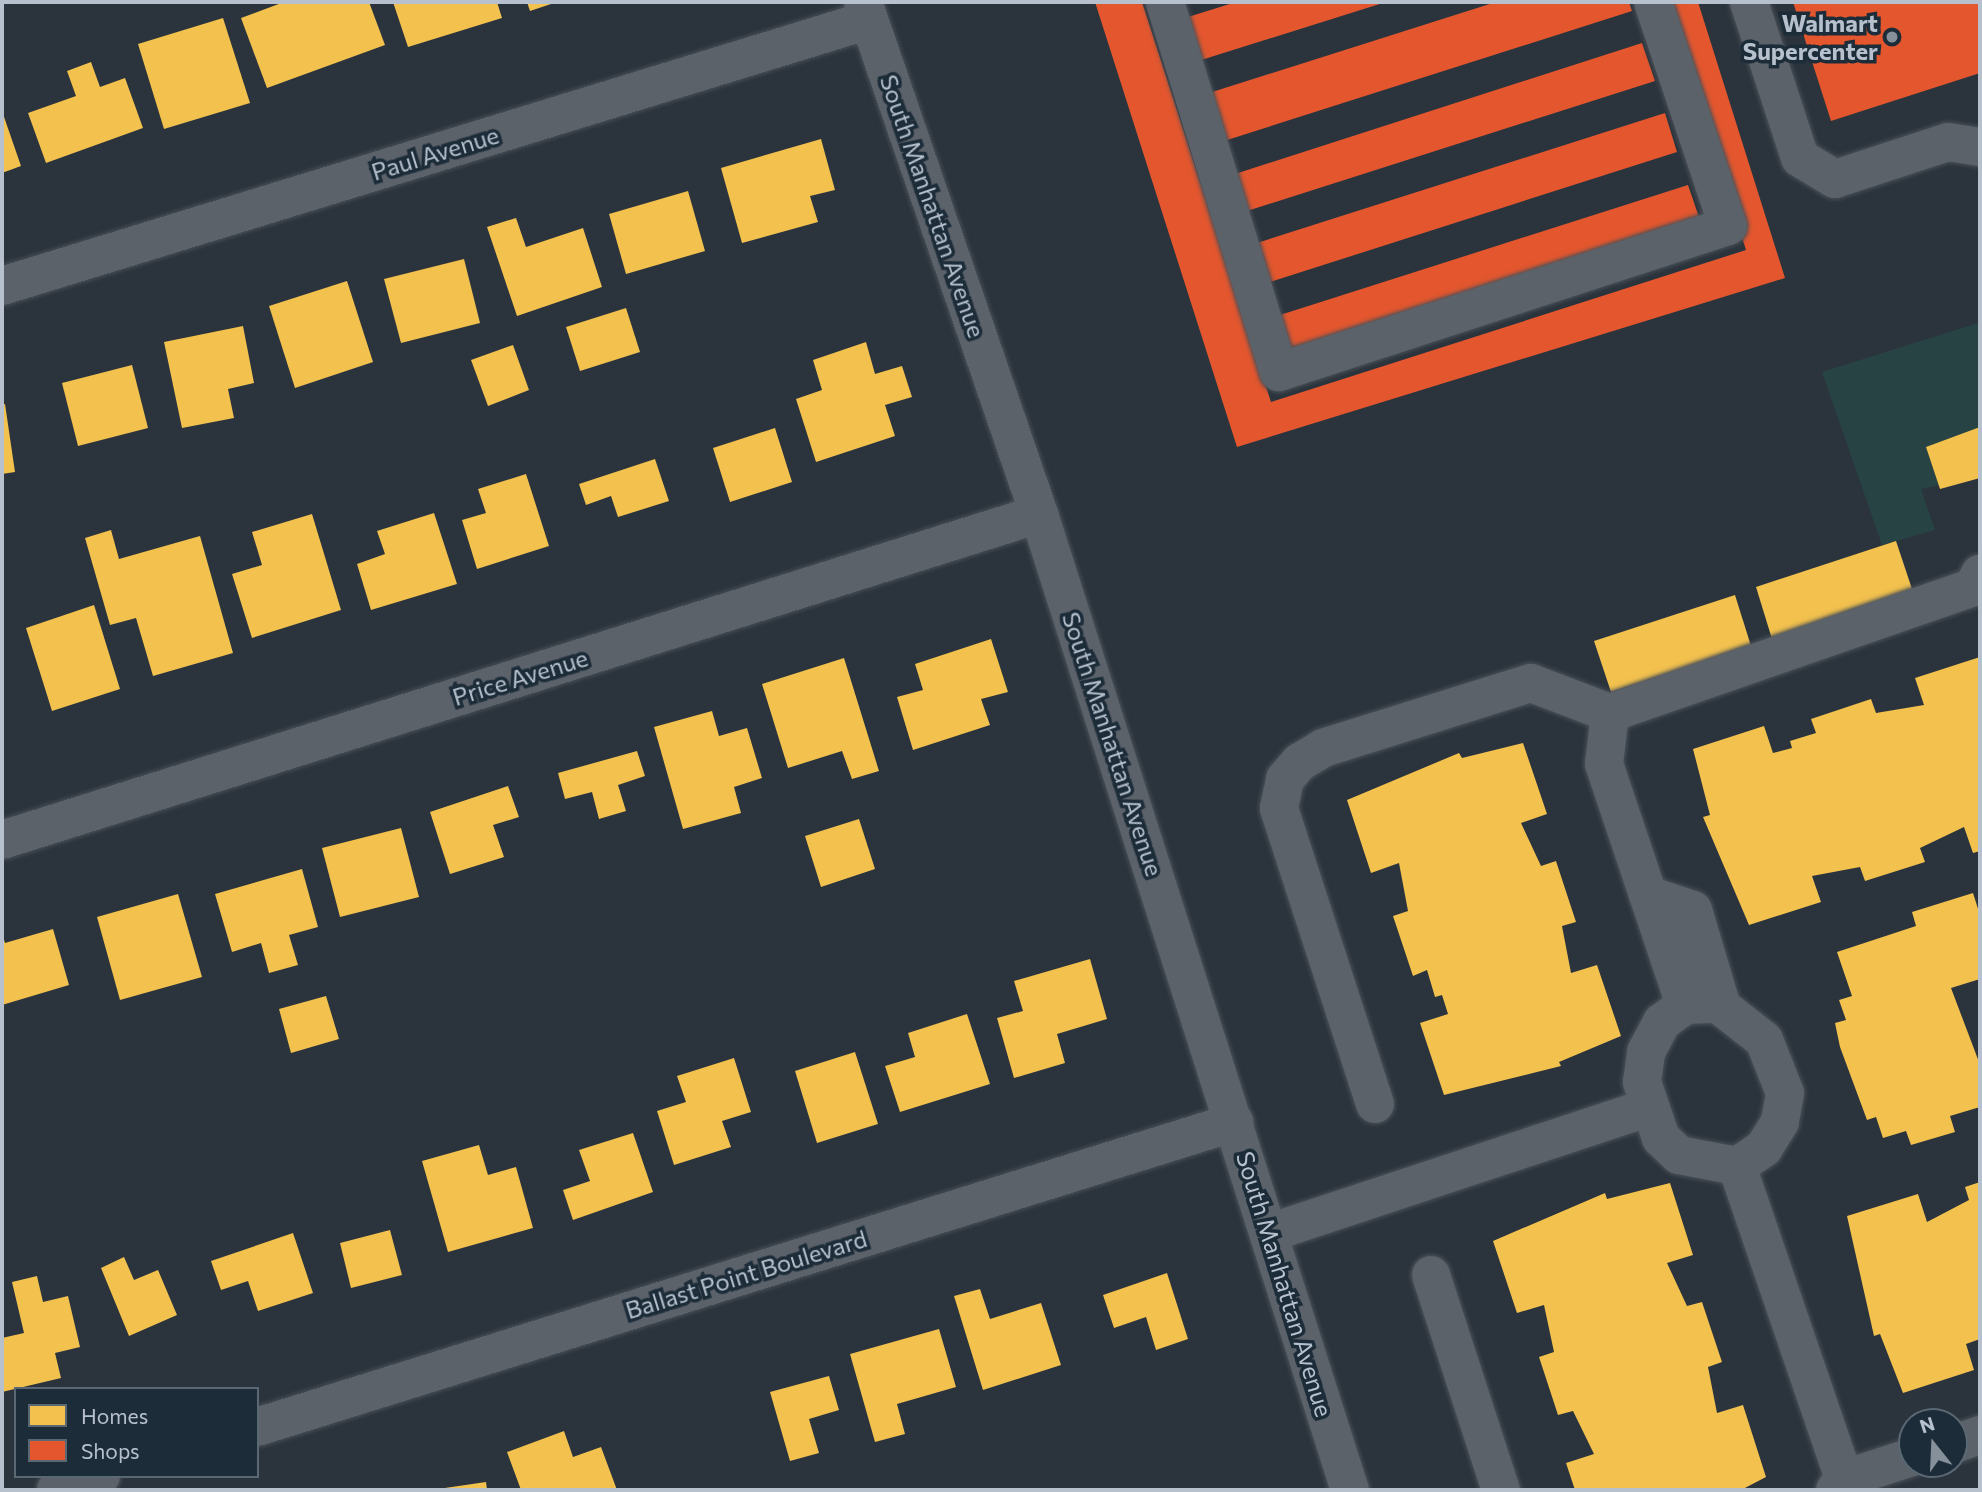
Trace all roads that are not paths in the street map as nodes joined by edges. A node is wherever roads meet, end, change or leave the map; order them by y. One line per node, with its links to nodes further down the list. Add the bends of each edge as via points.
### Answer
1 (1165, 2): 2 (street, via 1279,372 1728,226)
2 (1653, 2)
3 (1749, 2): 5 (street, via 1800,158 1835,179 1948,142)
4 (866, 11): 6 (street, Paul Avenue); 7 (street, South Manhattan Avenue)
5 (1980, 147)
6 (2, 286)
7 (1039, 514): 10 (street, Price Avenue); 14 (street, South Manhattan Avenue)
8 (1980, 573): 9 (street, via 1973,587)
9 (1610, 713): 11 (street, via 1604,764 1648,895); 12 (street, via 1531,683 1323,748 1285,779 1279,808)
10 (2, 840)
11 (1703, 1006): 13 (street, via 1662,1021 1646,1052); 15 (street, via 1764,1040 1785,1093 1780,1122 1764,1148)
12 (1375, 1104)
13 (1647, 1108): 15 (street, via 1679,1155); 16 (street)
14 (1235, 1122): 16 (street, South Manhattan Avenue); 18 (street, Ballast Point Boulevard)
15 (1737, 1166): 21 (street)
16 (1269, 1233): 23 (street, South Manhattan Avenue)
17 (1431, 1275): 24 (street)
18 (259, 1426)
19 (1898, 1462): 21 (street)
20 (95, 1478): 22 (street)
21 (1839, 1485)
22 (56, 1490)
23 (1350, 1490)
24 (1502, 1490)

